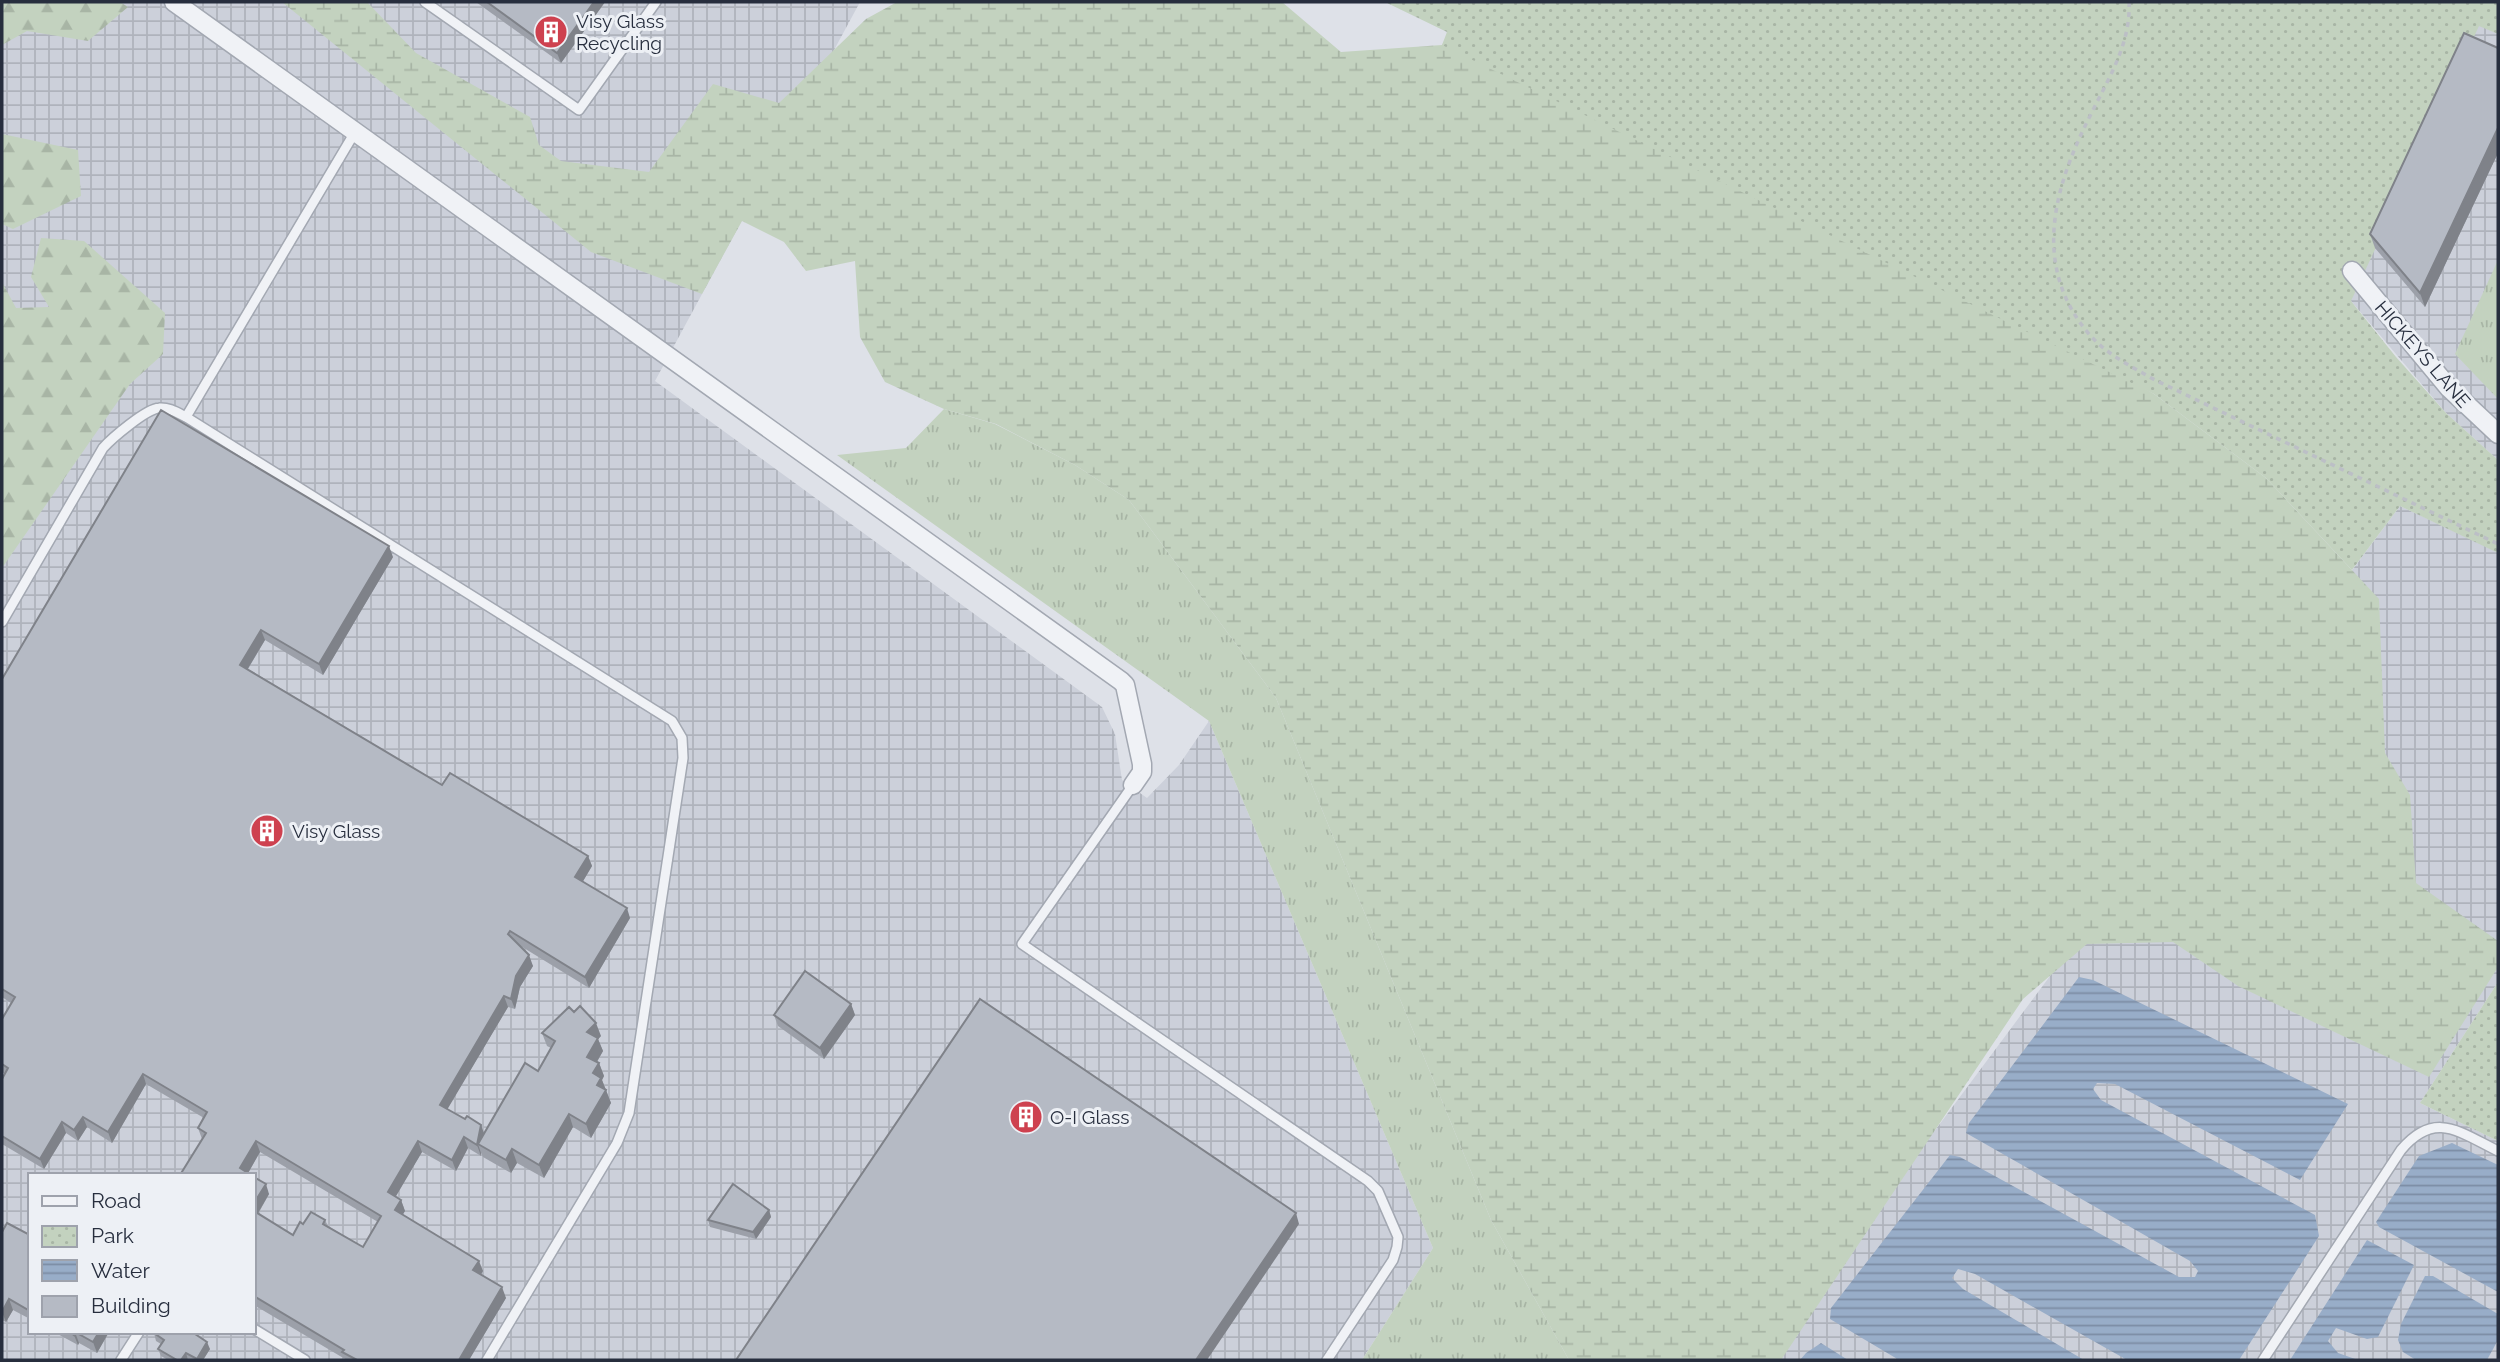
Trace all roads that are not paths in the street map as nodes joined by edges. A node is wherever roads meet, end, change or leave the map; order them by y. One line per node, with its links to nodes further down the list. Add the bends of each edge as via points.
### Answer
1 (174, 2): 4 (street)
2 (425, 2): 3 (lane, via 579,110)
3 (656, 2)
4 (355, 132): 6 (lane); 9 (street, via 1125,685 1142,764)
5 (2352, 271): 7 (street, HICKEYS LANE, via 2449,388)
6 (186, 417): 8 (lane, via 156,407 111,438); 15 (lane, via 672,722 682,738 683,758 629,1113 617,1143)
7 (2498, 434)
8 (2, 622)
9 (1133, 785): 16 (lane, via 1022,944 1378,1191 1398,1237 1393,1260)
10 (2498, 1151): 17 (lane, via 2451,1128 2424,1129 2413,1136)
11 (256, 1330): 14 (lane)
12 (138, 1334): 13 (lane)
13 (121, 1360)
14 (305, 1360)
15 (487, 1360)
16 (1326, 1360)
17 (2263, 1360)

